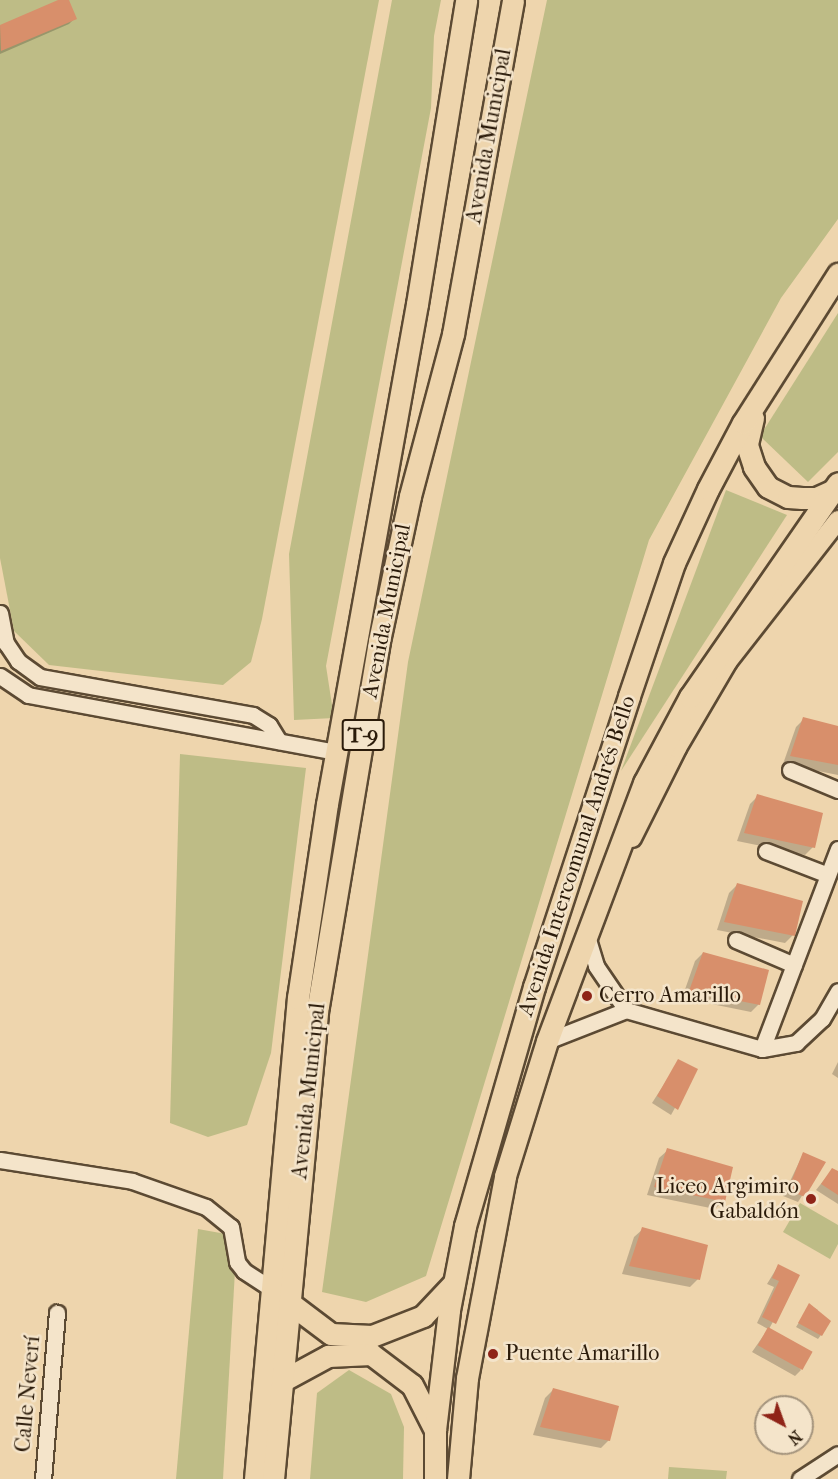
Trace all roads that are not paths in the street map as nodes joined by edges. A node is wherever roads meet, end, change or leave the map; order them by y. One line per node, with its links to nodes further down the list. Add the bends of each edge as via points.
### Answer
1 (466, 0): 10 (highway, Avenida Municipal / T-9, via 417,304)
2 (513, 0): 27 (highway, Avenida Municipal / T-9, via 453,333 410,496 379,641 318,1006)
3 (838, 274): 4 (highway, Avenida Intercomunal Andrés Bello)
4 (766, 387): 5 (highway, via 747,445 754,467 768,487 781,495 816,498); 25 (highway, Avenida Intercomunal Andrés Bello, via 708,489 671,573 534,987 487,1143)
5 (836, 488): 16 (highway, via 690,697 644,783)
6 (838, 520): 16 (main road, Avenida Intercomunal Andrés Bello, via 728,661 665,772)
7 (0, 612): 9 (street, via 6,643 18,661 40,677 254,715 269,725)
8 (0, 676): 9 (street, via 28,695)
9 (279, 741): 10 (street)
10 (337, 752): 26 (highway, Avenida Municipal / T-9, via 298,998)
11 (790, 770): 12 (street)
12 (838, 790)
13 (838, 849): 15 (street)
14 (766, 851): 15 (street)
15 (828, 875): 19 (street)
16 (596, 916): 17 (highway, Avenida Intercomunal Andrés Bello)
17 (588, 936): 21 (street, via 596,966); 22 (highway, Avenida Intercomunal Andrés Bello)
18 (736, 940): 19 (street)
19 (794, 965): 23 (street)
20 (838, 991): 23 (street, via 822,1019 796,1043)
21 (626, 1010): 22 (street); 23 (street)
22 (547, 1041): 36 (highway, Avenida Intercomunal Andrés Bello, via 505,1176 467,1378)
23 (762, 1049)
24 (0, 1160): 26 (street, via 132,1181 206,1207 231,1227 237,1262 244,1271)
25 (454, 1282): 27 (highway, via 423,1316 372,1336 331,1334); 30 (highway, Avenida Intercomunal Andrés Bello)
26 (270, 1288): 33 (highway, Avenida Municipal / T-9)
27 (287, 1301): 29 (highway, Avenida Municipal / T-9)
28 (57, 1313): 32 (street, Calle Neverí)
29 (280, 1382): 30 (highway, via 328,1356 370,1354 412,1385); 34 (highway, Avenida Municipal / T-9)
30 (435, 1430): 35 (highway, Avenida Intercomunal Andrés Bello)
31 (837, 1452): 37 (street)
32 (43, 1479)
33 (255, 1479)
34 (273, 1479)
35 (435, 1479)
36 (458, 1479)
37 (800, 1479)

